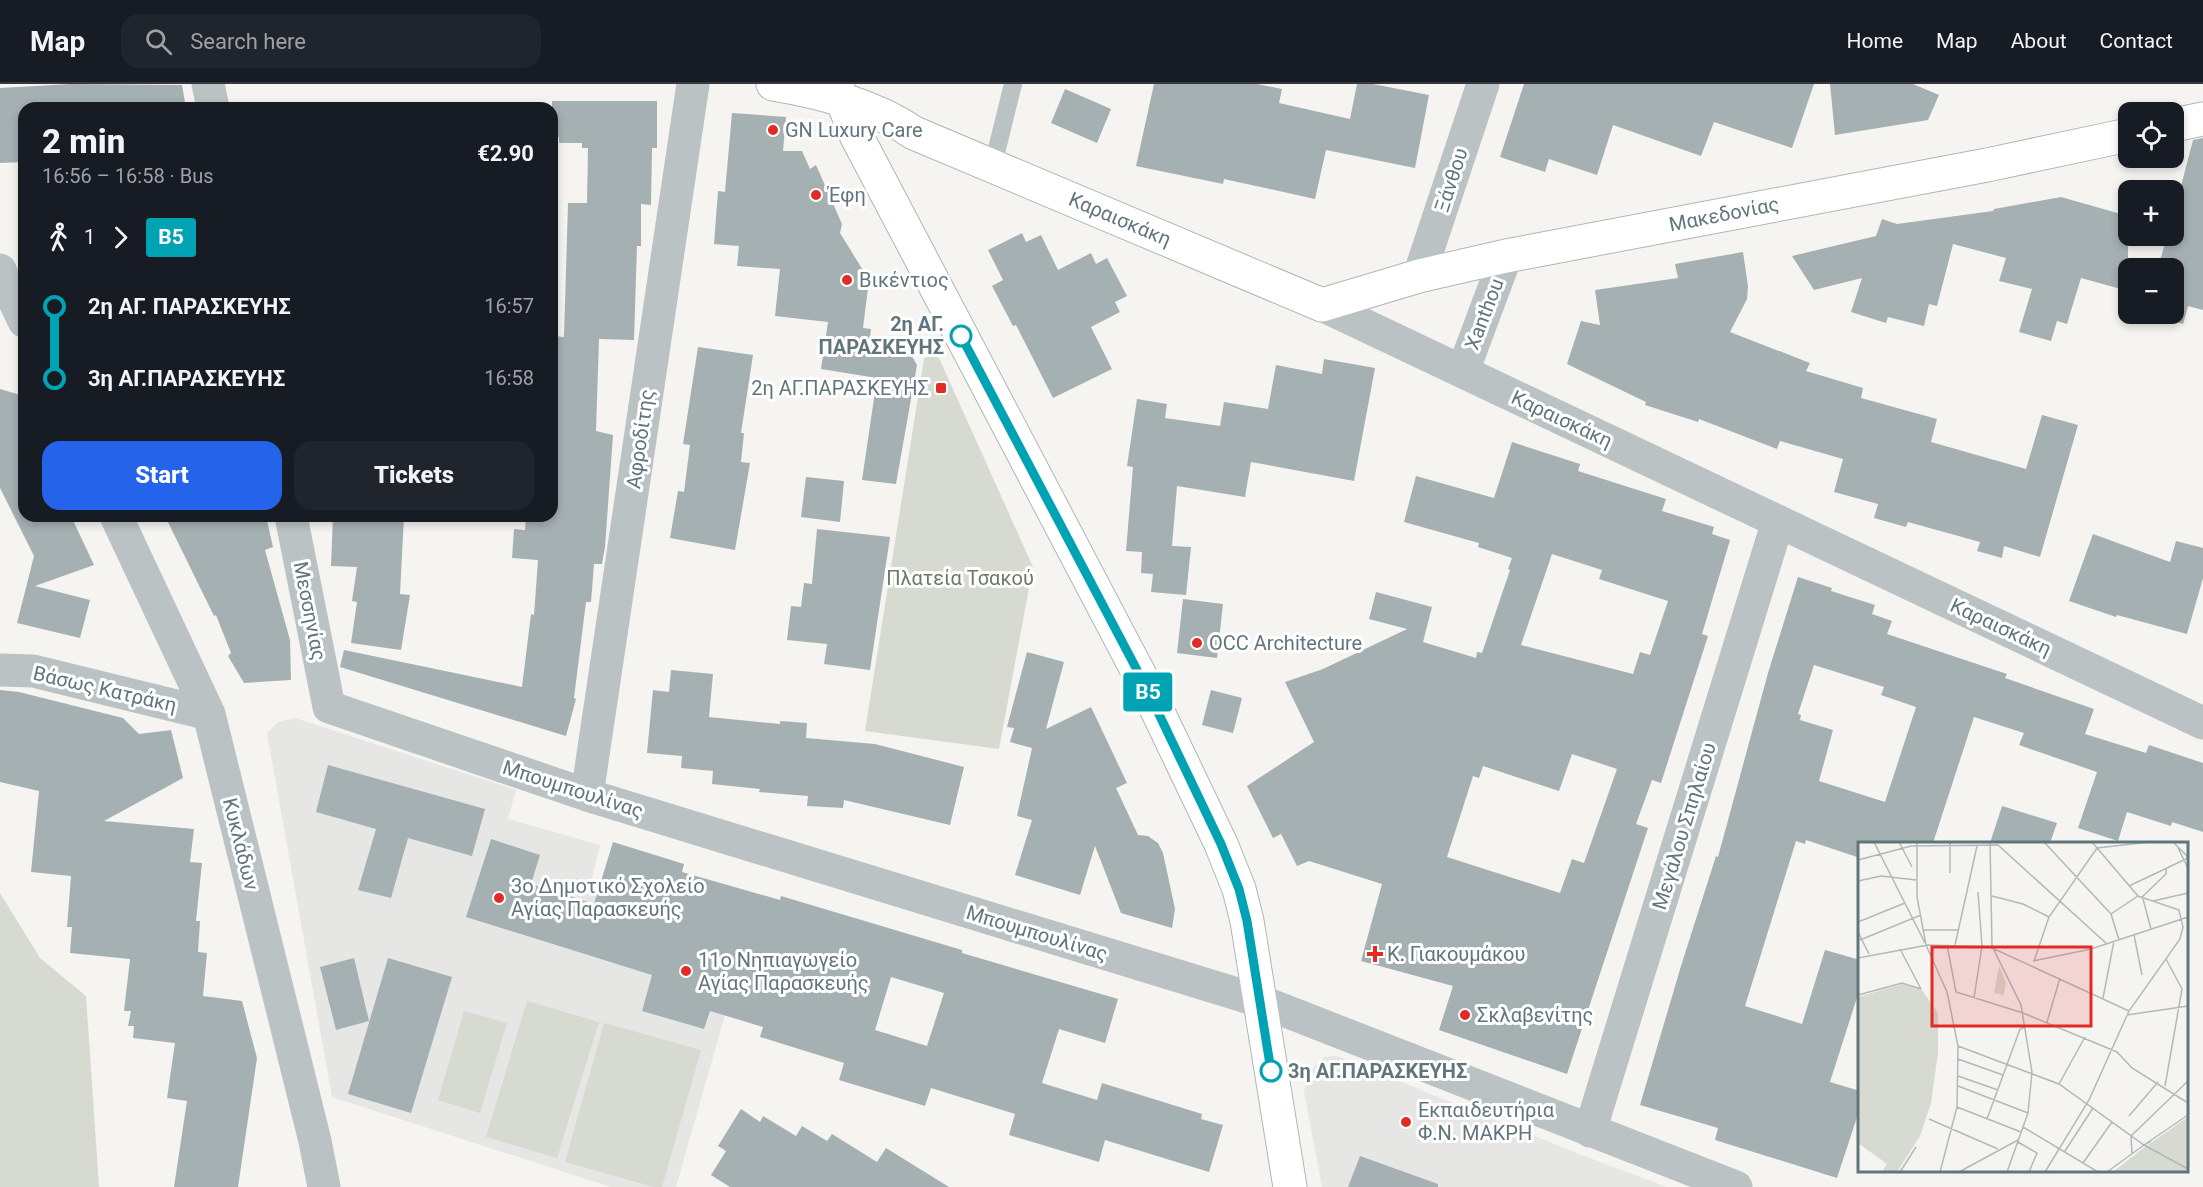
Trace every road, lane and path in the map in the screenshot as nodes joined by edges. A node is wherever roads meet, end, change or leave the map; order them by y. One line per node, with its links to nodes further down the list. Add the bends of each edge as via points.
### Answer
1 (208, 84): 7 (street)
2 (693, 84): 27 (street, Αφροδίτης)
3 (773, 84): 6 (street, Καραισκάκη)
4 (1013, 84): 13 (lane)
5 (1483, 84): 16 (street, Ξάνθου)
6 (839, 92): 10 (street, Καραισκάκη); 11 (street)
7 (212, 102)
8 (2203, 119): 9 (street)
9 (2184, 123)
10 (914, 133): 11 (street, Καραισκάκη); 13 (street, Καραισκάκη)
11 (856, 135): 28 (street, via 1146,687 1221,844 1247,921)
12 (2118, 137): 14 (street, Μακεδονίας)
13 (993, 165): 17 (street, Καραισκάκη)
14 (1506, 256): 16 (street, Μακεδονίας); 19 (street, Xanthou)
15 (0, 270): 18 (street)
16 (1419, 276): 17 (street, Μακεδονίας)
17 (1322, 305): 19 (street, Καραισκάκη)
18 (18, 308)
19 (1462, 371): 20 (street, Καραισκάκη)
20 (1778, 521): 26 (street, Καραισκάκη); 29 (street, Μεγάλου Σπηλαίου)
21 (119, 522): 25 (street, Κυκλάδων)
22 (292, 522): 24 (street, Μεσσηνίας)
23 (0, 670): 25 (street, Βάσως Κατράκη, via 33,671)
24 (329, 707): 27 (street, Μπουμπουλίνας)
25 (209, 714): 30 (street, Κυκλάδων)
26 (2203, 723)
27 (587, 795): 28 (street, Μπουμπουλίνας)
28 (1260, 1001): 29 (street, Μπουμπουλίνας); 31 (street)
29 (1590, 1131): 32 (street, Μπουμπουλίνας)
30 (324, 1187)
31 (1290, 1187)
32 (1736, 1187)

